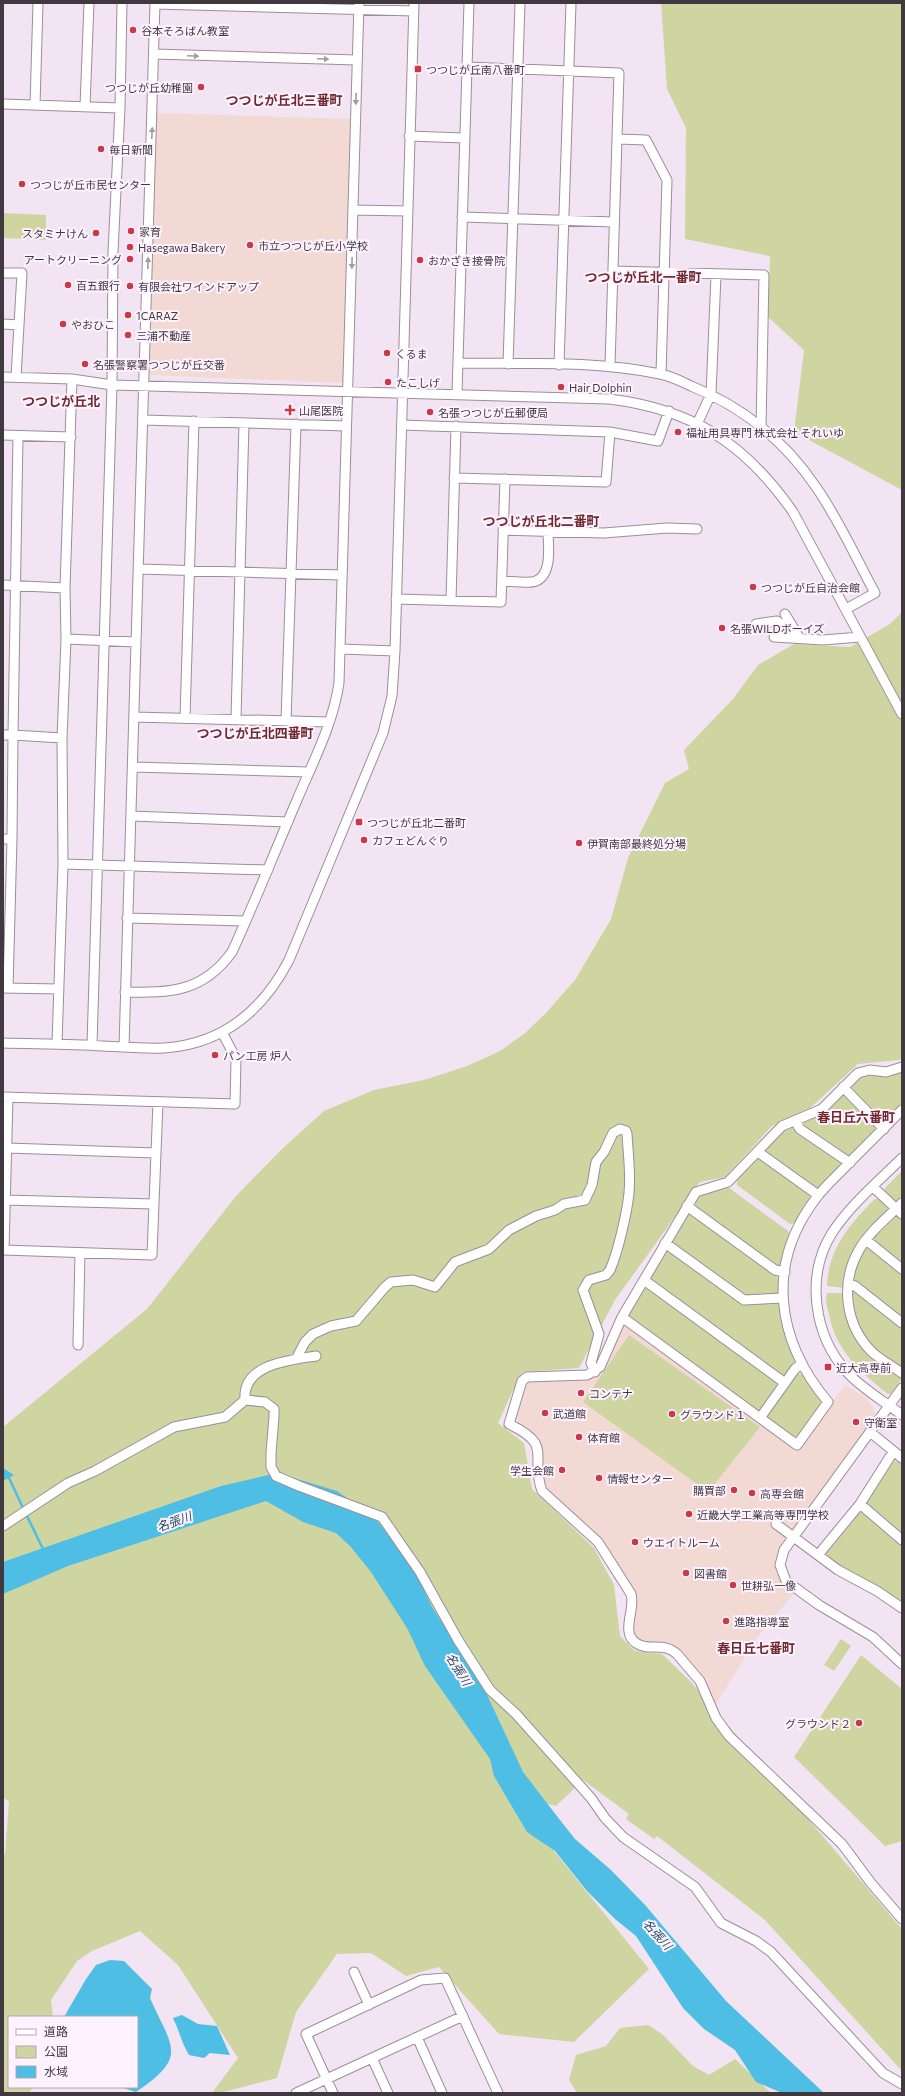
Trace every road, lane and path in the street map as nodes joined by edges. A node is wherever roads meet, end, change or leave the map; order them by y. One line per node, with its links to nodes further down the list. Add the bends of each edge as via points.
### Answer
1 (38, 3): 16 (street)
2 (89, 3): 17 (street)
3 (122, 3): 18 (street)
4 (155, 3): 8 (street); 10 (street)
5 (469, 3): 12 (street)
6 (520, 3): 13 (street)
7 (571, 3): 14 (street)
8 (359, 6): 9 (street); 11 (street)
9 (414, 7): 19 (street)
10 (154, 54): 11 (street, one-way to 11); 43 (street, one-way to 10)
11 (357, 60): 22 (street, one-way to 22)
12 (467, 67): 13 (street); 20 (street)
13 (518, 69): 14 (street); 25 (street)
14 (569, 71): 21 (street, via 619,73); 26 (street)
15 (3, 104): 16 (street)
16 (35, 105): 17 (street)
17 (86, 106): 18 (street)
18 (120, 108): 42 (street, via 113,252)
19 (410, 136): 20 (street); 23 (street)
20 (464, 138): 24 (street)
21 (618, 139): 27 (street); 29 (street, via 646,140 667,180)
22 (353, 210): 23 (street); 44 (street, one-way to 44)
23 (408, 211): 45 (street)
24 (462, 217): 25 (street); 34 (street)
25 (513, 218): 26 (street); 35 (street)
26 (564, 219): 27 (street); 36 (street)
27 (614, 222): 28 (street)
28 (613, 271): 29 (street); 37 (street)
29 (664, 272): 31 (street); 38 (street)
30 (3, 273): 33 (street, via 22,273)
31 (716, 275): 47 (street); 57 (street, via 764,275)
32 (3, 324): 33 (street)
33 (19, 324): 40 (street)
34 (458, 363): 35 (street); 46 (street)
35 (508, 364): 36 (street)
36 (559, 365): 37 (street)
37 (610, 366): 38 (street)
38 (661, 374): 47 (street)
39 (3, 377): 40 (street)
40 (16, 377): 41 (street)
41 (72, 379): 42 (street); 61 (street)
42 (112, 384): 43 (street); 85 (street)
43 (144, 385): 44 (street); 49 (street)
44 (348, 392): 45 (street); 55 (street)
45 (402, 392): 46 (street); 54 (street)
46 (457, 394): 48 (street, via 609,399)
47 (711, 394): 53 (street); 57 (street)
48 (669, 412): 53 (street); 58 (street, via 658,441)
49 (143, 420): 50 (street); 67 (street)
50 (194, 421): 51 (street); 68 (street)
51 (244, 423): 52 (street); 69 (street)
52 (296, 424): 55 (street); 70 (street)
53 (697, 424): 78 (street, via 737,448 777,488 793,512)
54 (402, 425): 56 (street); 76 (street)
55 (346, 426): 71 (street)
56 (456, 426): 58 (street); 62 (street)
57 (761, 426): 78 (street, via 790,453 816,487 875,593)
58 (610, 432): 63 (street, via 606,482)
59 (3, 435): 60 (street)
60 (18, 436): 61 (street); 74 (street)
61 (71, 437): 75 (street)
62 (454, 478): 63 (street); 77 (street)
63 (506, 479): 65 (street)
64 (697, 529): 66 (street, via 667,528 604,533)
65 (504, 530): 66 (street); 72 (street)
66 (548, 531): 72 (street, via 547,567 541,577 535,581)
67 (139, 568): 68 (street); 86 (street)
68 (189, 571): 69 (street); 91 (street)
69 (240, 572): 70 (street); 92 (street)
70 (291, 574): 71 (street); 93 (street)
71 (342, 575): 87 (street)
72 (502, 581): 77 (street, via 501,602)
73 (3, 586): 74 (street)
74 (16, 586): 75 (street); 96 (street)
75 (65, 588): 84 (street)
76 (396, 599): 77 (street); 88 (street)
77 (451, 601)
78 (846, 609): 81 (street)
79 (785, 614): 83 (street)
80 (756, 624): 83 (street, via 777,621)
81 (860, 636): 83 (street, via 823,640); 89 (street)
82 (774, 637): 83 (street)
83 (799, 637)
84 (66, 639): 85 (street); 97 (street)
85 (104, 641): 86 (street); 104 (street)
86 (136, 642): 90 (street)
87 (340, 649): 88 (street); 94 (street, via 338,690)
88 (395, 651): 112 (street, via 392,696 383,734 289,960 277,983 265,998 247,1015)
89 (902, 714)
90 (134, 717): 91 (street); 98 (street)
91 (185, 718): 92 (street)
92 (236, 720): 93 (street)
93 (286, 721): 94 (street)
94 (329, 722): 99 (street)
95 (3, 735): 96 (street)
96 (13, 735): 97 (street); 102 (street)
97 (62, 738): 103 (street)
98 (133, 767): 99 (street); 100 (street)
99 (309, 772): 101 (street)
100 (131, 816): 101 (street); 105 (street)
101 (288, 822): 106 (street)
102 (8, 839): 109 (street)
103 (63, 864): 104 (street); 110 (street)
104 (98, 865): 105 (street); 115 (street)
105 (129, 866): 106 (street); 107 (street)
106 (268, 870): 108 (street)
107 (127, 918): 108 (street); 111 (street)
108 (246, 921): 111 (street, via 227,959 215,972 199,982 172,992)
109 (5, 988): 110 (street)
110 (59, 989): 114 (street)
111 (125, 992): 116 (street)
112 (222, 1032): 116 (street, via 175,1047); 120 (street, via 236,1059 235,1104)
113 (3, 1043): 114 (street)
114 (57, 1044): 115 (street)
115 (92, 1045): 116 (street)
116 (124, 1047)
117 (902, 1067): 118 (street, via 886,1072 861,1071)
118 (843, 1087): 122 (street, via 822,1109); 123 (street)
119 (5, 1097): 120 (street); 124 (street)
120 (158, 1102): 126 (street)
121 (902, 1110): 123 (street)
122 (795, 1121): 125 (street, via 782,1126); 128 (street, via 800,1129 818,1144 840,1154)
123 (884, 1129): 128 (street)
124 (7, 1148): 126 (street); 131 (street)
125 (758, 1152): 130 (street); 133 (street, via 728,1182 696,1192)
126 (156, 1153): 132 (street)
127 (902, 1158): 129 (street)
128 (850, 1163): 130 (street)
129 (873, 1187): 134 (street); 155 (street, via 832,1233 826,1245 818,1273 817,1307 824,1336 839,1363 852,1378)
130 (818, 1195): 140 (street, via 796,1230)
131 (5, 1200): 132 (street); 137 (street)
132 (154, 1204): 138 (street, via 152,1255)
133 (687, 1206): 136 (street); 140 (street, via 775,1270)
134 (900, 1209): 135 (street)
135 (866, 1240): 139 (street); 142 (street, via 854,1260)
136 (665, 1244): 141 (street); 143 (street, via 744,1300)
137 (3, 1250): 138 (street)
138 (80, 1253): 146 (street)
139 (902, 1269)
140 (784, 1272): 143 (street)
141 (644, 1280): 144 (street); 152 (street)
142 (848, 1284): 145 (street, via 855,1286); 151 (street, via 850,1314 860,1337 877,1356)
143 (783, 1298): 149 (street, via 789,1334)
144 (622, 1317): 150 (street, via 600,1367); 157 (street)
145 (902, 1323)
146 (78, 1345)
147 (316, 1356): 148 (street)
148 (296, 1359): 150 (street, via 305,1342 314,1334 331,1326 356,1321 389,1283 413,1280 435,1287 455,1262 489,1249 509,1230 564,1204 585,1200 592,1185 596,1162 604,1152 612,1133 620,1129 627,1134 630,1187 623,1222 610,1270 606,1275 589,1280 583,1290 599,1334 591,1363); 154 (street, via 266,1367 257,1373 246,1387)
149 (801, 1364): 152 (street); 157 (street, via 828,1402 797,1445)
150 (595, 1372): 169 (street, via 587,1375 527,1377 522,1381 509,1424 527,1432 535,1442 542,1490 586,1530 608,1556 632,1598 628,1631 632,1639 641,1646 663,1646 677,1654 700,1681 716,1718 729,1736 842,1844)
151 (902, 1373)
152 (785, 1383): 157 (street)
153 (902, 1388): 155 (street)
154 (245, 1400): 163 (street, via 225,1417 174,1427 95,1471 68,1483); 176 (street, via 265,1402 274,1409 271,1467 276,1476 382,1517 420,1572 458,1640 490,1690 516,1714 605,1818 623,1837 695,1887 721,1923 756,1940 771,1952 884,2073)
155 (889, 1405): 156 (street); 158 (street)
156 (902, 1415)
157 (760, 1418)
158 (870, 1432): 159 (street); 164 (street)
159 (893, 1452): 160 (street); 161 (street)
160 (902, 1458)
161 (860, 1504): 165 (street); 166 (street)
162 (776, 1524): 164 (street)
163 (3, 1526)
164 (793, 1537): 166 (street); 168 (street, via 780,1560 781,1571 786,1581 819,1605 873,1637)
165 (902, 1540)
166 (818, 1555): 167 (street, via 838,1570)
167 (902, 1608)
168 (902, 1664)
169 (902, 1919)
170 (354, 1972): 171 (street)
171 (369, 2005): 172 (street, via 421,1980 445,1978); 175 (street, via 306,2034)
172 (463, 2016): 173 (street); 181 (street)
173 (417, 2037): 174 (street); 180 (street)
174 (372, 2058): 175 (street); 179 (street)
175 (327, 2079): 177 (street); 178 (street)
176 (902, 2084)
177 (296, 2093)
178 (333, 2093)
179 (388, 2093)
180 (442, 2093)
181 (498, 2093)

